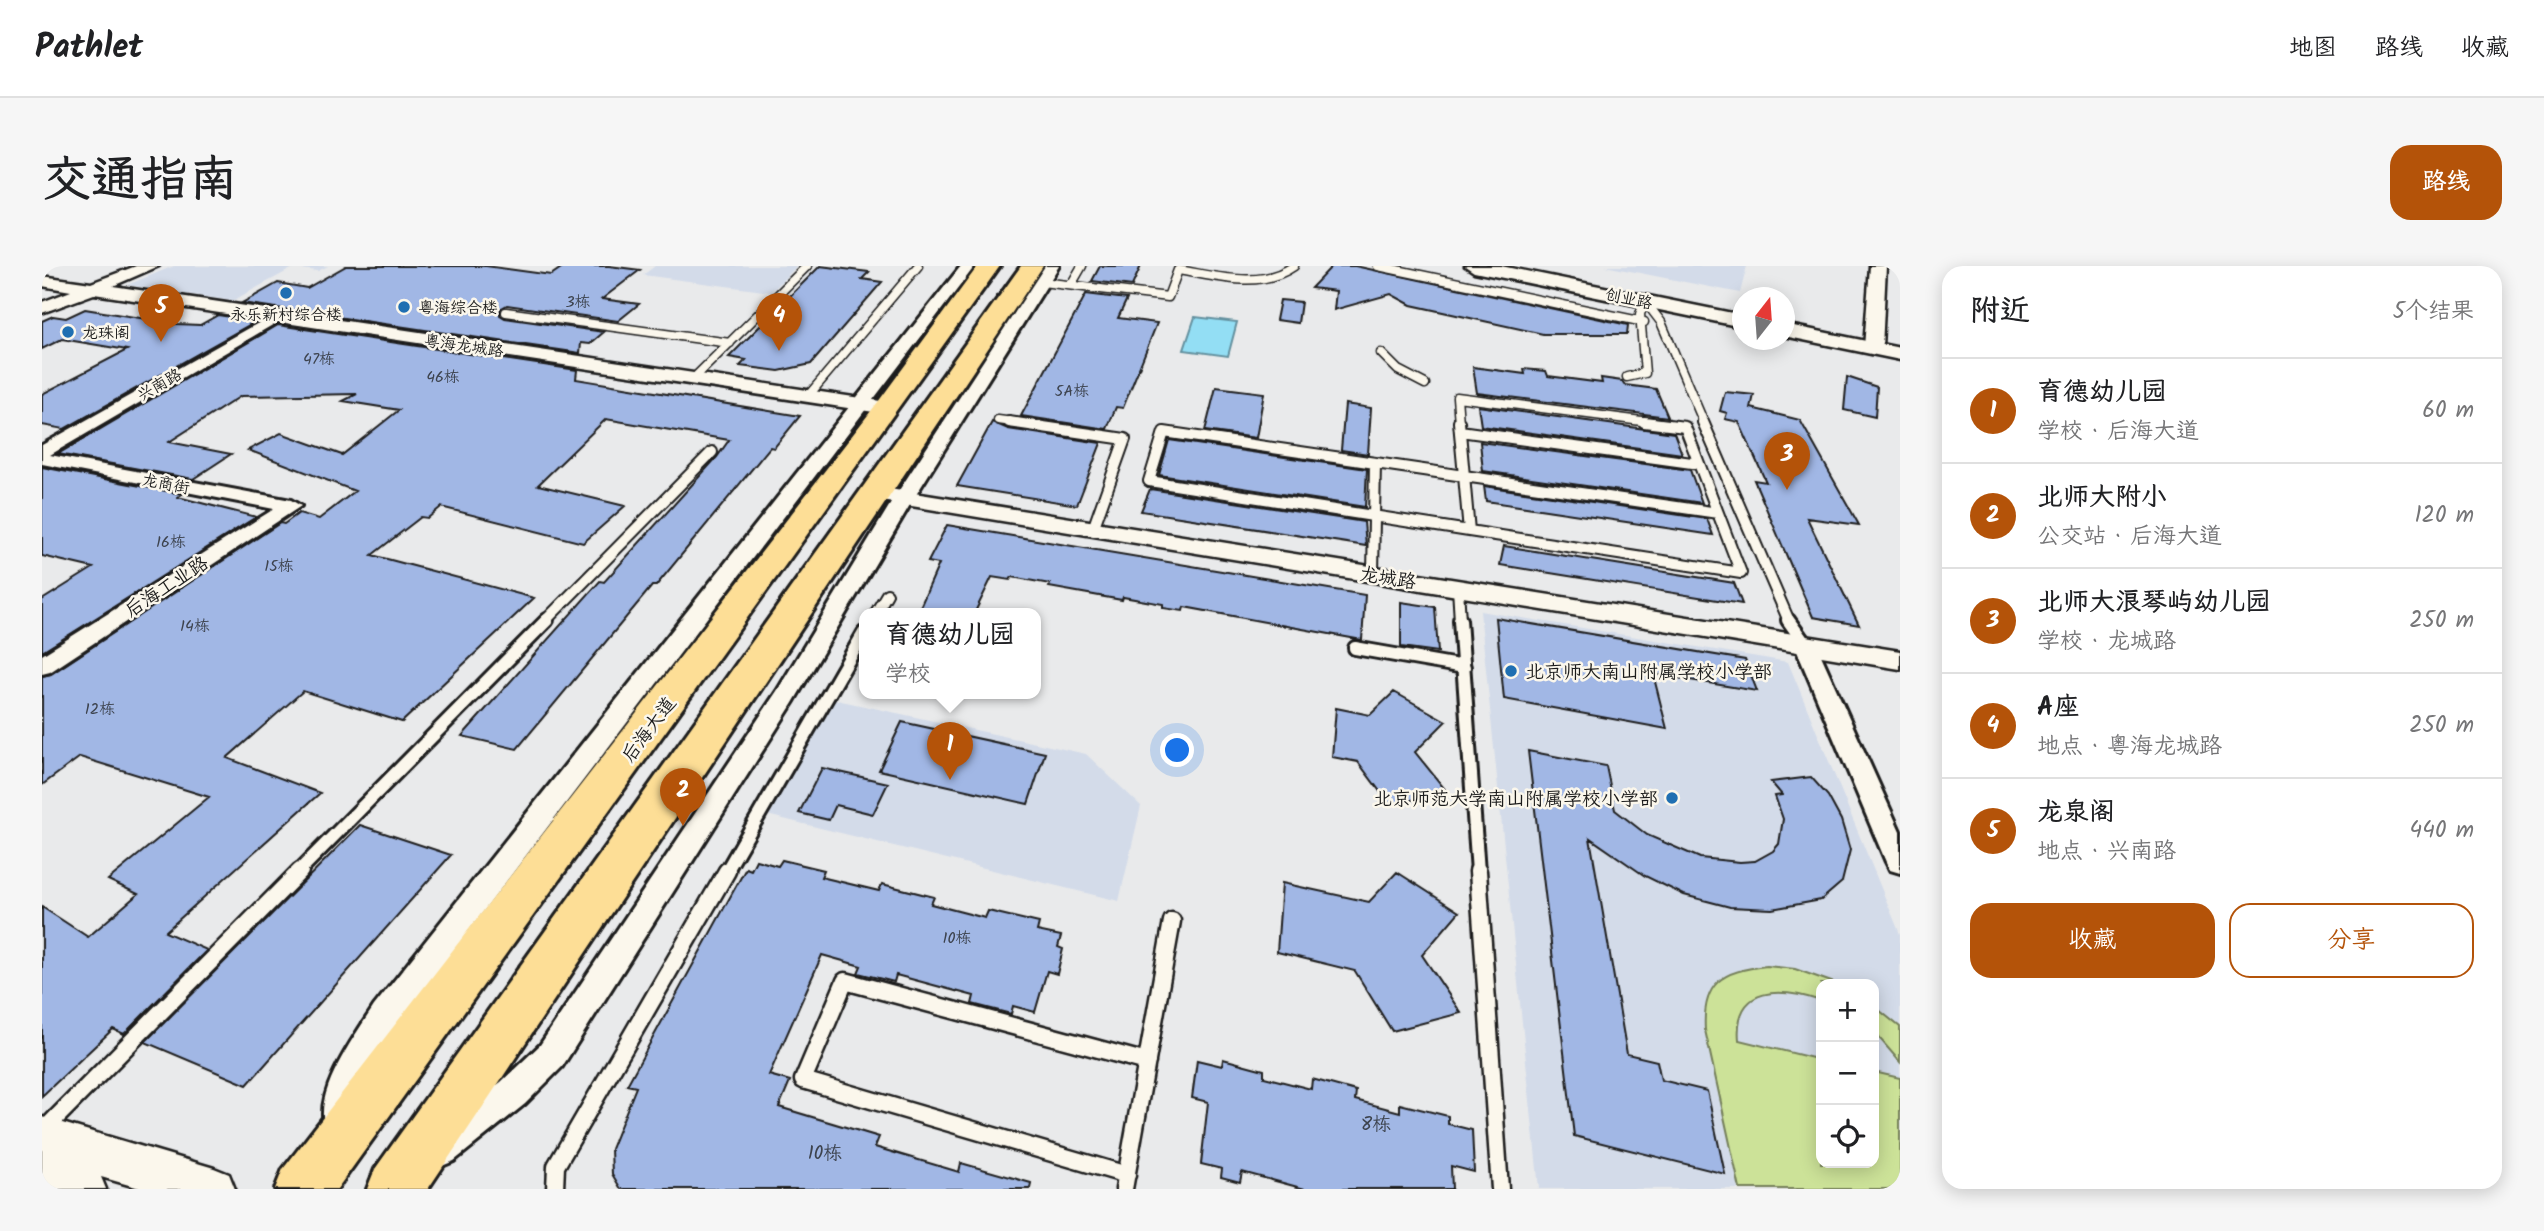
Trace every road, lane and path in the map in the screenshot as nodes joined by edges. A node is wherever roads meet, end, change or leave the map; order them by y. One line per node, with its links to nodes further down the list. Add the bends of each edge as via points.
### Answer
1 (151, 266): 15 (street)
2 (807, 266): 25 (lane)
3 (918, 266): 33 (lane)
4 (968, 266): 34 (street)
5 (989, 266): 34 (main road, 后海大道)
6 (1082, 266): 14 (lane)
7 (1294, 266): 14 (lane, via 1285,275 1268,280 1178,270 1168,297)
8 (1378, 266): 22 (lane)
9 (1474, 266): 16 (main road, 创业路)
10 (1516, 266): 18 (main road, 创业路)
11 (1878, 266): 26 (street)
12 (1042, 271): 14 (lane); 43 (main road)
13 (42, 281): 15 (street, 粤海龙城路)
14 (1071, 285)
15 (92, 290): 17 (street); 20 (street, 粤海龙城路)
16 (1645, 301): 21 (main road, 创业路); 22 (lane, via 1640,314); 54 (lane, via 1661,322 1788,620)
17 (42, 309)
18 (1732, 310)
19 (506, 312): 25 (lane)
20 (276, 317): 31 (street, 粤海龙城路); 37 (street, 兴南路)
21 (1732, 319)
22 (1644, 322): 30 (lane, via 1645,373)
23 (1795, 324): 26 (main road)
24 (1795, 332): 26 (main road)
25 (730, 343): 31 (lane)
26 (1873, 344): 27 (main road); 29 (main road)
27 (1900, 345)
28 (1381, 353): 32 (lane, via 1398,370)
29 (1900, 354)
30 (1628, 377)
31 (693, 379): 33 (street, 粤海龙城路)
32 (1425, 384)
33 (808, 396): 34 (street, 粤海龙城路)
34 (874, 406): 69 (main road, 后海大道)
35 (998, 420): 47 (lane, via 1125,439)
36 (1460, 431): 41 (lane); 41 (lane, via 1457,397 1685,427); 42 (lane)
37 (42, 452)
38 (712, 452): 62 (lane)
39 (42, 459): 44 (street, 龙商街)
40 (1375, 463): 42 (lane); 46 (lane); 46 (lane, via 1164,432 1149,481)
41 (1699, 464): 45 (lane)
42 (1464, 476): 45 (lane); 48 (lane)
43 (891, 496): 47 (street, 龙城路); 66 (main road); 66 (street, via 785,697 551,1056 513,1093)
44 (291, 506): 57 (street, 后海工业路)
45 (1718, 513): 48 (lane, via 1741,573)
46 (1374, 516): 48 (lane); 49 (lane)
47 (1093, 529): 49 (street, 龙城路)
48 (1469, 531)
49 (1373, 574): 50 (street, 龙城路)
50 (1458, 588): 54 (street, 龙城路); 58 (lane)
51 (887, 594): 52 (lane)
52 (879, 608)
53 (859, 642): 70 (lane, via 556,1166)
54 (1805, 644): 56 (street, 龙城路); 59 (street)
55 (1355, 648): 58 (lane)
56 (1900, 660)
57 (42, 666)
58 (1464, 667): 71 (lane)
59 (1900, 862)
60 (1172, 921): 61 (lane)
61 (1147, 1062): 65 (lane); 65 (lane, via 845,981 803,1080)
62 (42, 1132)
63 (42, 1138): 68 (street)
64 (42, 1173): 67 (street)
65 (1125, 1182)
66 (398, 1185)
67 (85, 1189)
68 (214, 1189)
69 (303, 1189)
70 (555, 1189)
71 (1500, 1189)

